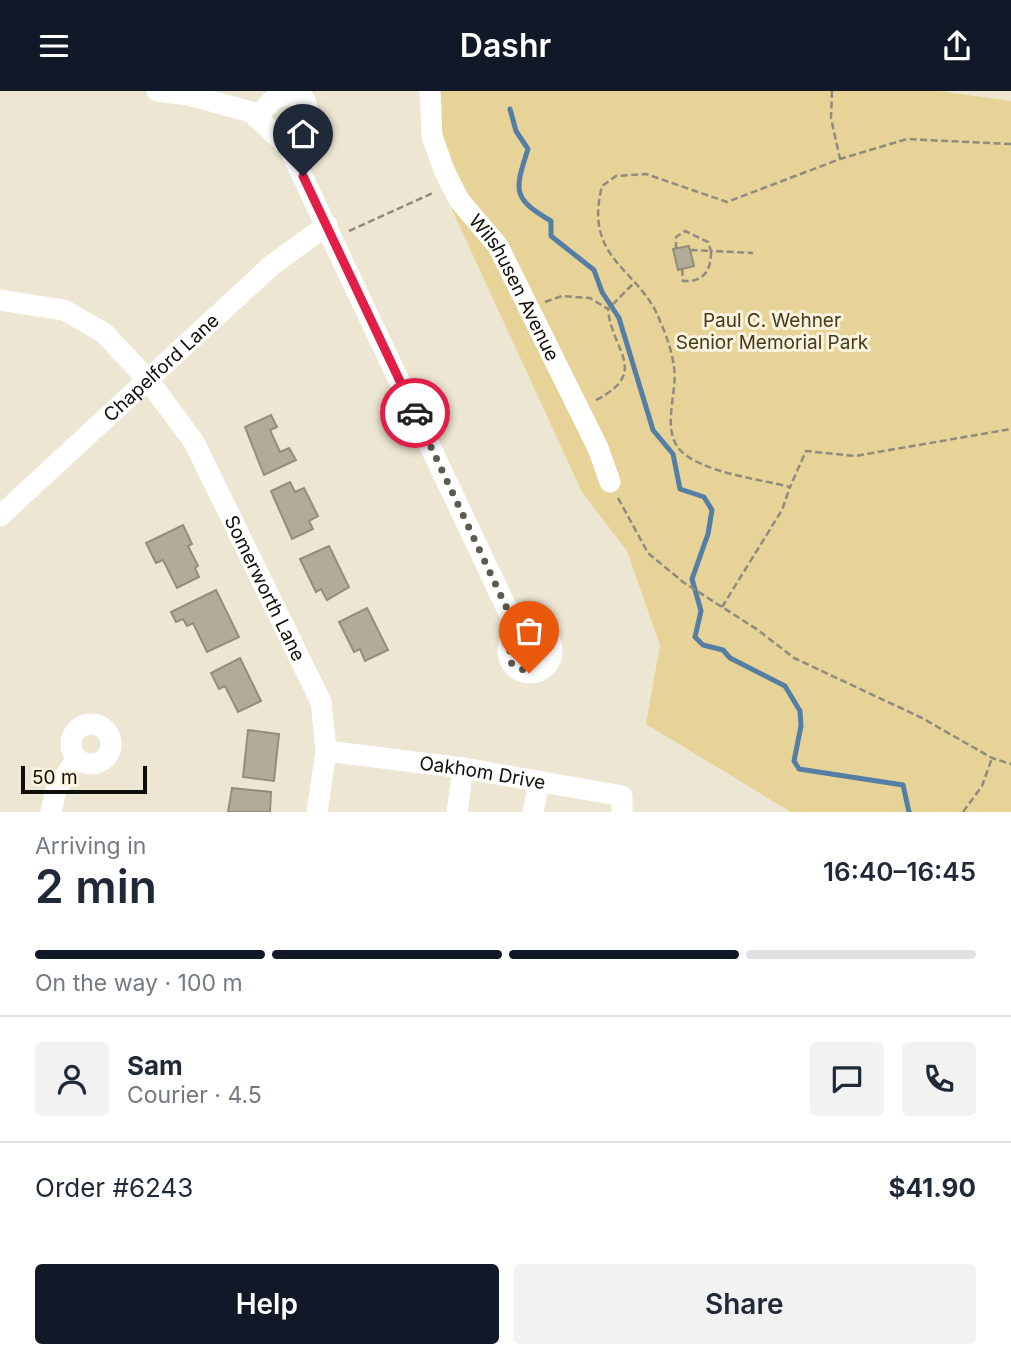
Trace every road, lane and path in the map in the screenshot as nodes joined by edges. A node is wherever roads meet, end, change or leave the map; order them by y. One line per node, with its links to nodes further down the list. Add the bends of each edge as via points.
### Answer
1 (157, 91): 4 (street, via 189,95)
2 (430, 91): 8 (street, Wilshusen Avenue, via 432,136)
3 (832, 91): 7 (path, via 831,118)
4 (257, 116): 6 (street); 6 (street, via 287,94 305,100 309,119)
5 (1011, 144): 7 (path, via 907,139)
6 (291, 152): 9 (street)
7 (840, 159): 15 (path, via 727,202 646,174 616,176 601,186 596,208 602,238)
8 (451, 184): 9 (path); 18 (street, Wilshusen Avenue, via 498,246)
9 (330, 232): 19 (street, Chapelford Lane, via 272,265); 26 (street)
10 (676, 249): 12 (path, via 676,237 685,231 708,242)
11 (691, 250): 12 (path)
12 (711, 251): 13 (path); 14 (path, via 711,264 702,278 683,281)
13 (753, 253)
14 (682, 269)
15 (633, 284): 17 (path); 23 (path, via 660,318 674,367 671,424 678,448 692,460)
16 (0, 300): 19 (street, Somerworth Lane, via 64,310 104,333)
17 (608, 309): 18 (path, via 590,298 562,296); 20 (path, via 626,370 612,392)
18 (529, 310): 20 (street, Wilshusen Avenue)
19 (148, 380): 24 (street, Chapelford Lane); 27 (street, Somerworth Lane, via 194,442 321,702)
20 (579, 409): 22 (street, Wilshusen Avenue)
21 (1011, 429): 23 (path, via 855,456 806,451)
22 (610, 482): 25 (path, via 648,553)
23 (790, 487): 25 (path, via 782,510)
24 (0, 516)
25 (722, 607): 29 (path, via 794,658 922,718)
26 (518, 632)
27 (326, 751): 31 (street, Oakhom Drive); 34 (street, Somerworth Lane)
28 (77, 758): 33 (street, via 56,790)
29 (992, 758): 30 (path); 38 (path, via 982,786)
30 (1011, 764)
31 (463, 768): 32 (street, Oakhom Drive); 35 (street)
32 (539, 783): 36 (street); 37 (street, Oakhom Drive, via 622,796)
33 (51, 812)
34 (317, 812)
35 (457, 812)
36 (533, 812)
37 (622, 812)
38 (963, 812)

